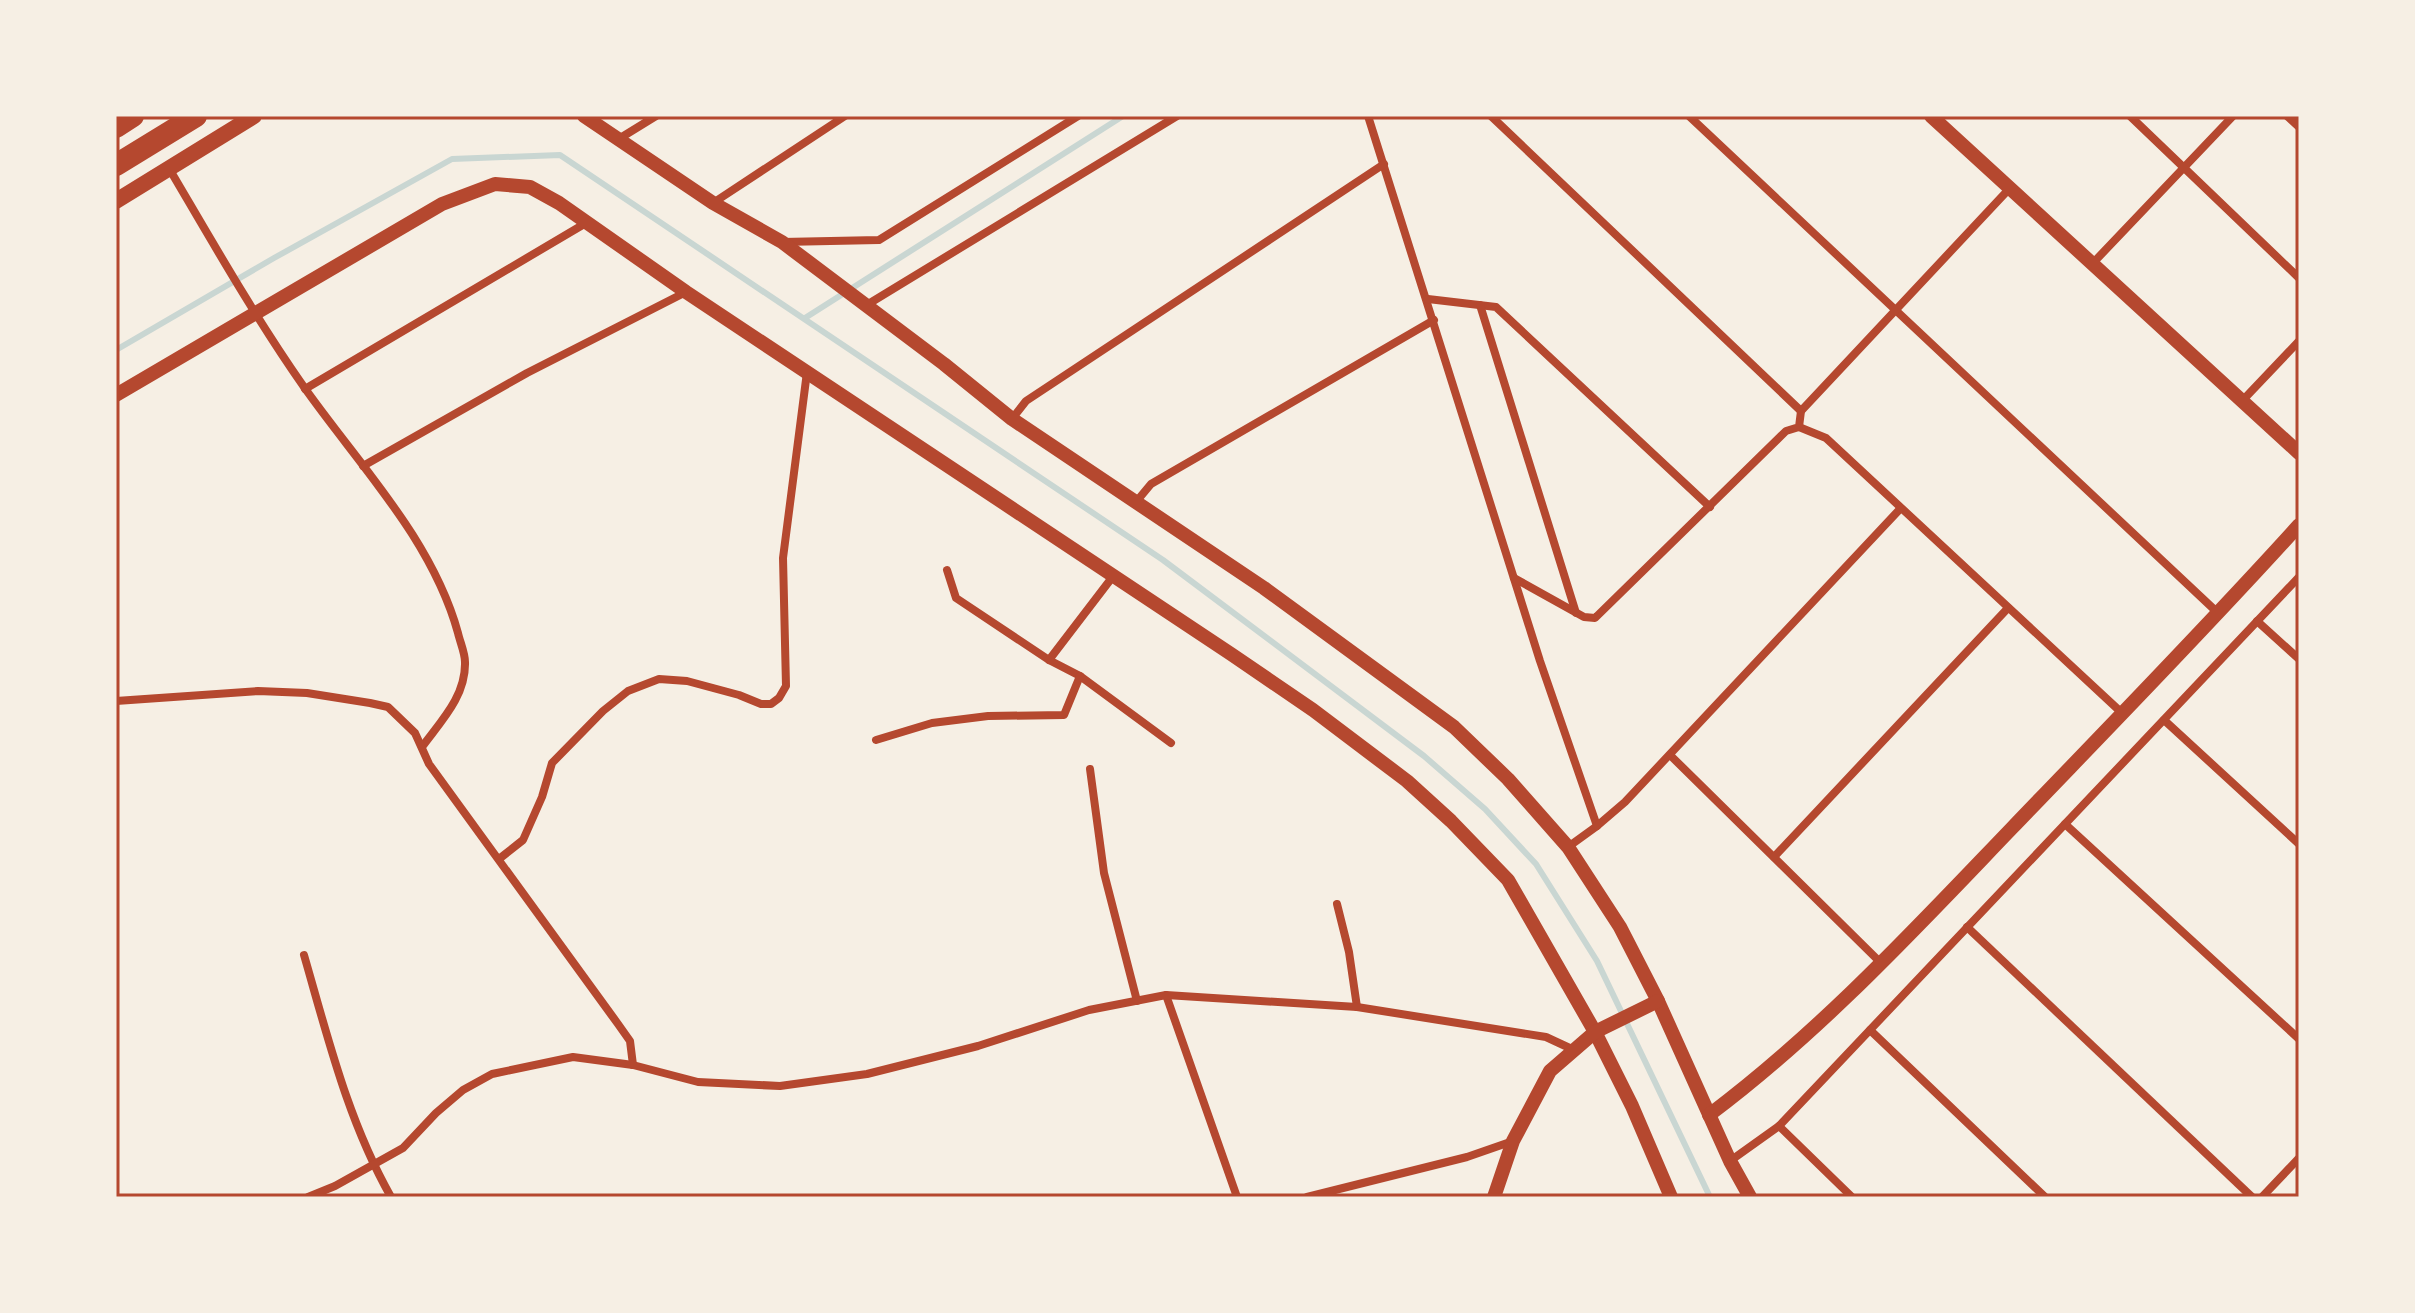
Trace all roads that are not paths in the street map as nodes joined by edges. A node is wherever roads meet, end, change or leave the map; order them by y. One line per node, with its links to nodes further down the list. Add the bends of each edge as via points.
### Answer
1 (133, 116): 16 (highway)
2 (196, 116): 20 (highway)
3 (254, 116): 22 (main road)
4 (584, 116): 18 (street)
5 (656, 116): 18 (street)
6 (845, 116): 25 (street)
7 (1078, 116): 27 (street, via 879,240)
8 (1177, 116): 32 (street)
9 (1368, 116): 19 (street)
10 (1491, 116): 42 (street)
11 (1689, 116): 34 (street)
12 (2130, 116): 21 (street)
13 (2233, 116): 21 (street)
14 (2287, 116): 17 (street)
15 (1938, 118): 23 (street)
16 (116, 127)
17 (2299, 127)
18 (617, 140): 25 (street)
19 (1384, 164): 31 (street); 43 (street, via 1026,401)
20 (116, 165)
21 (2183, 167): 28 (street); 29 (street)
22 (170, 170): 24 (main road); 35 (street)
23 (2010, 188): 28 (street); 34 (street)
24 (116, 201)
25 (713, 203): 27 (street)
26 (586, 223): 30 (street); 35 (street, via 530,187 495,184 442,204); 39 (street)
27 (782, 242): 32 (street)
28 (2093, 263): 41 (street)
29 (2299, 278)
30 (686, 292): 38 (street); 46 (street, via 527,373)
31 (1428, 299): 33 (street); 36 (street)
32 (861, 303): 43 (street)
33 (1480, 305): 48 (street, via 1496,307); 56 (street)
34 (1896, 312): 42 (street); 57 (street)
35 (255, 314): 39 (street); 40 (street)
36 (1434, 320): 47 (street, via 1151,484); 54 (street)
37 (2299, 341): 41 (street)
38 (807, 372): 52 (street); 75 (street, via 783,558 786,686 779,698 761,704 687,681 659,679 628,691 552,763 523,840)
39 (305, 389): 46 (street)
40 (116, 395)
41 (2243, 400): 45 (street)
42 (1801, 411): 44 (street)
43 (1012, 419): 47 (street)
44 (1799, 427): 48 (street, via 1786,431); 49 (street, via 1826,438)
45 (2299, 453)
46 (363, 466): 67 (street, via 394,505 450,603 465,659 458,698)
47 (1136, 503): 73 (street, via 1264,588 1454,727)
48 (1710, 507): 56 (street, via 1604,610 1589,618)
49 (1900, 509): 55 (street); 68 (street)
50 (2299, 525): 57 (street)
51 (947, 570): 60 (street, via 956,598)
52 (1114, 575): 60 (street); 84 (street, via 1335,726 1451,821 1508,880)
53 (2299, 577): 58 (street)
54 (1514, 578): 56 (street); 71 (street)
55 (2008, 608): 63 (street); 74 (street)
56 (1576, 613)
57 (2218, 613): 63 (street)
58 (2257, 621): 59 (street); 64 (street)
59 (2299, 659)
60 (1049, 660): 61 (street)
61 (1080, 676): 65 (street, via 1064,715 946,721); 66 (street)
62 (116, 701): 67 (street, via 258,691 307,693 388,707)
63 (2122, 713): 79 (street)
64 (2164, 720): 70 (street); 72 (street)
65 (876, 740)
66 (1171, 743)
67 (422, 747): 75 (street)
68 (1670, 755): 71 (street); 74 (street)
69 (1090, 769): 81 (street, via 1104,873)
70 (2065, 824): 77 (street); 86 (street)
71 (1597, 826): 73 (street)
72 (2299, 844)
73 (1568, 847): 82 (street, via 1620,927)
74 (1774, 857): 79 (street)
75 (499, 859): 88 (street, via 630,1041)
76 (1337, 904): 83 (street)
77 (1967, 927): 85 (street); 104 (street)
78 (304, 955): 94 (street, via 346,1101)
79 (1882, 964): 89 (street, via 1774,1065)
80 (1166, 995): 81 (street); 83 (street); 97 (street)
81 (1137, 1001): 88 (street, via 867,1074 780,1086 698,1082)
82 (1658, 1001): 84 (street); 89 (street)
83 (1357, 1007): 87 (street, via 1546,1037)
84 (1598, 1030): 87 (street); 100 (street)
85 (1870, 1030): 90 (street); 103 (street)
86 (2299, 1039)
87 (1574, 1050): 91 (street, via 1550,1071)
88 (633, 1065): 94 (street, via 573,1057 492,1074 463,1090 403,1148)
89 (1709, 1115): 93 (street)
90 (1779, 1126): 93 (street); 102 (street)
91 (1513, 1141): 98 (street); 99 (street)
92 (2299, 1158): 105 (street)
93 (1730, 1161): 101 (street)
94 (373, 1165): 95 (street); 96 (street)
95 (308, 1197)
96 (391, 1197)
97 (1237, 1197)
98 (1307, 1197)
99 (1494, 1197)
100 (1671, 1197)
101 (1750, 1197)
102 (1852, 1197)
103 (2045, 1197)
104 (2252, 1197)
105 (2262, 1197)

